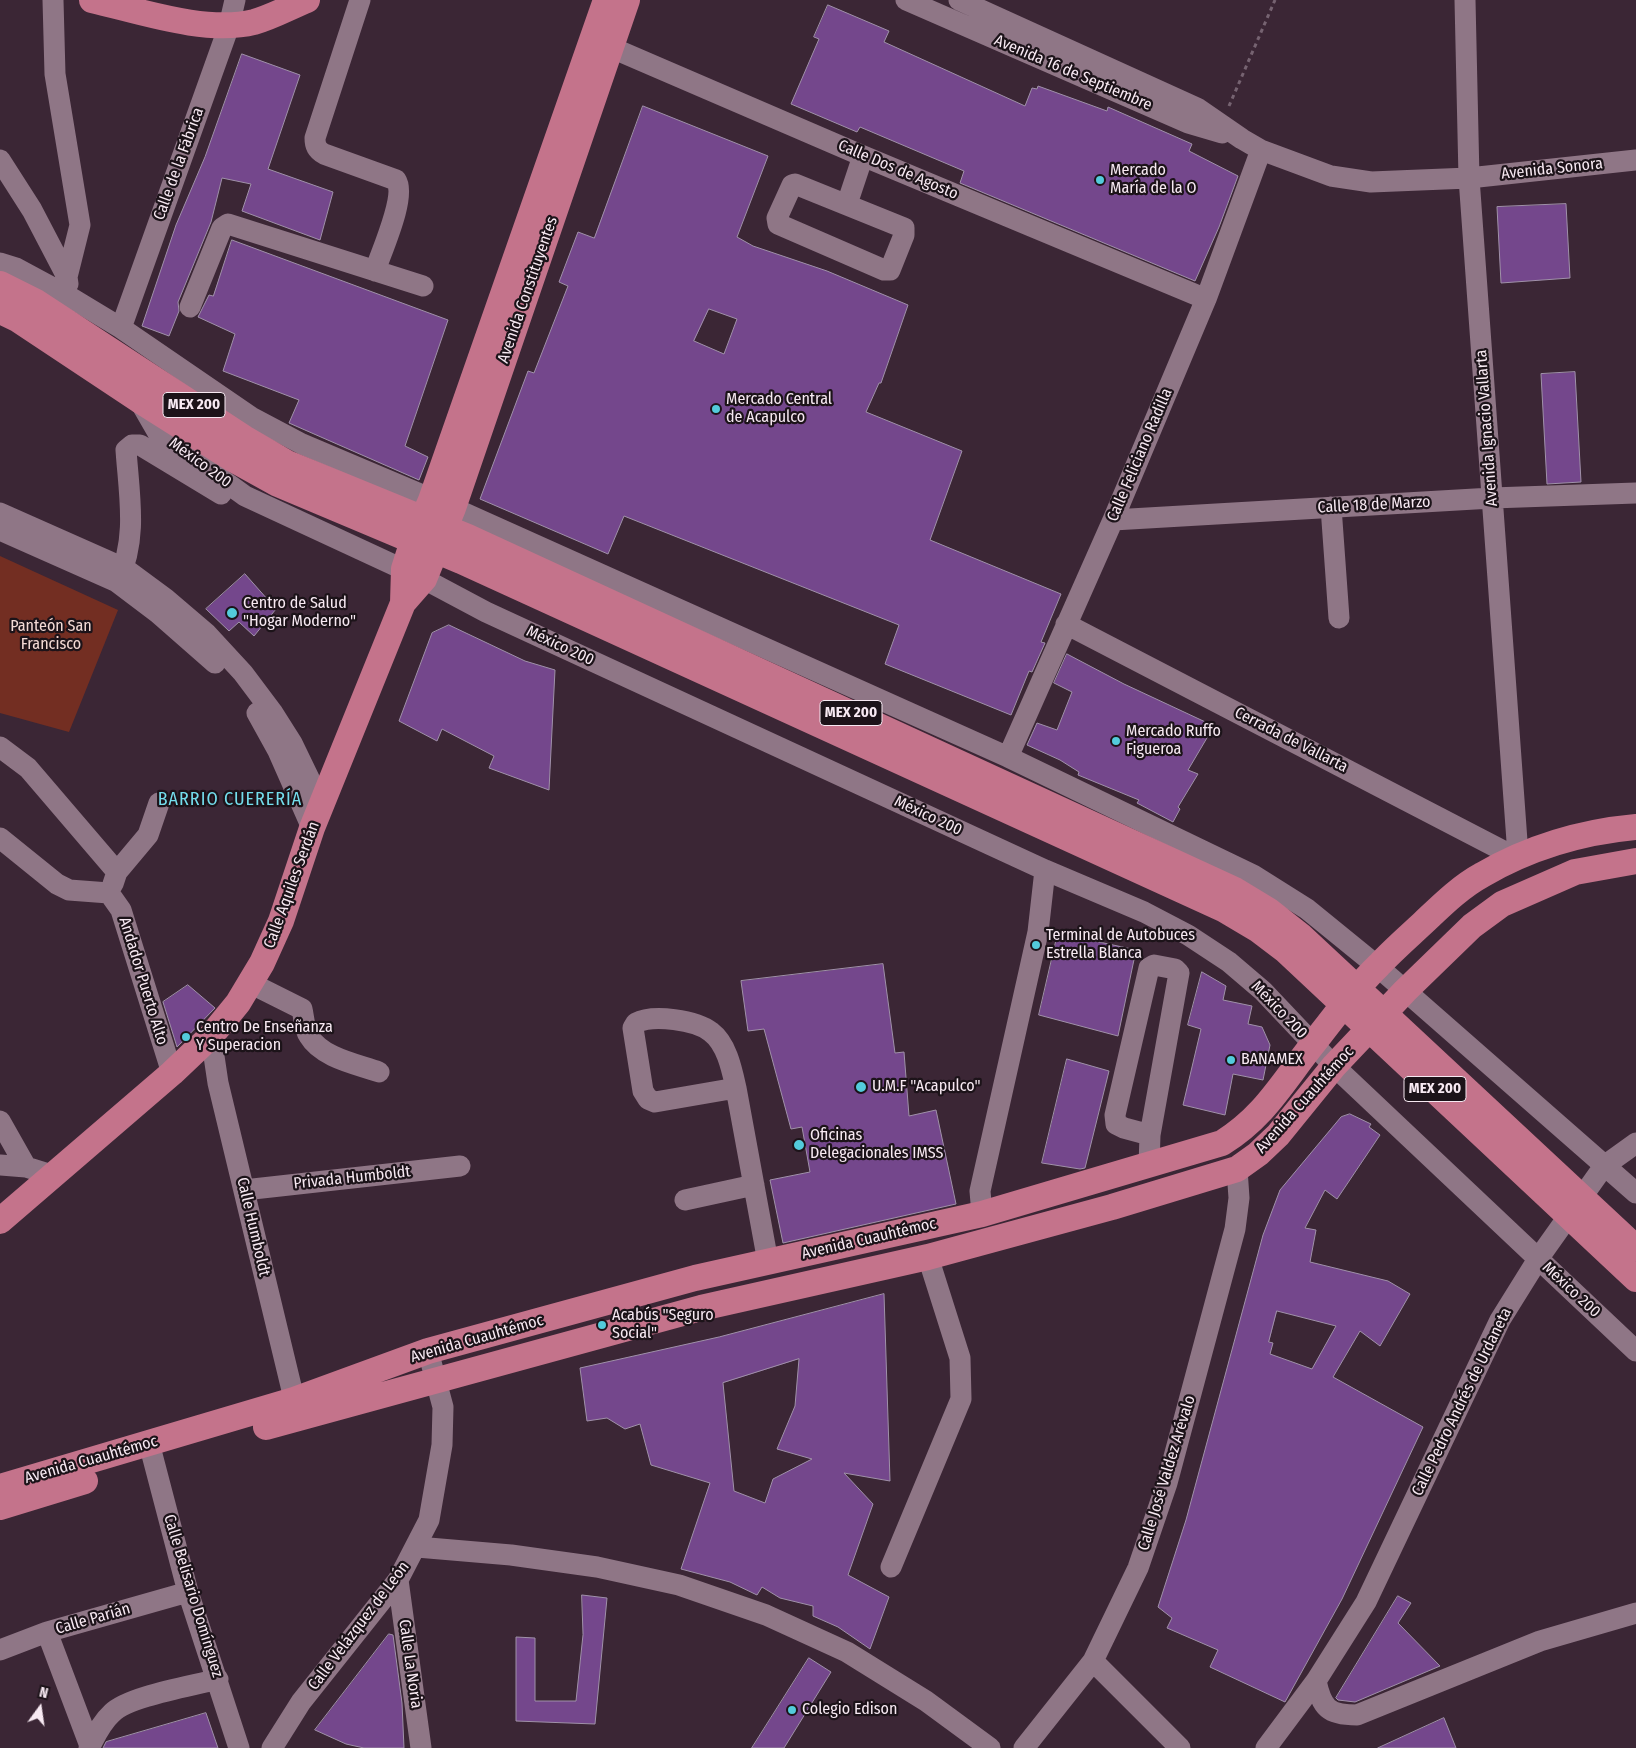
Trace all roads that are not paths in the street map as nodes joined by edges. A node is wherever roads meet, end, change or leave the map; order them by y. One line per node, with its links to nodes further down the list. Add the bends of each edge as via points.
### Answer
1 (53, 0): 24 (street, via 55,74 80,225)
2 (92, 0): 11 (main road, via 182,20)
3 (235, 0): 11 (street, Calle de la Fábrica)
4 (307, 0): 11 (main road, via 255,22)
5 (360, 0): 22 (street, via 315,144 324,154 396,180 399,184 400,198)
6 (606, 0): 12 (main road, Avenida Constituyentes)
7 (627, 0): 12 (main road, Avenida Constituyentes)
8 (906, 0): 13 (street, Avenida 16 de Septiembre)
9 (959, 0): 13 (street, Avenida 16 de Septiembre)
10 (1465, 0): 19 (street, Avenida Ignacio Vallarta)
11 (229, 26): 29 (street, Calle de la Fábrica)
12 (602, 43): 16 (street, Calle Dos de Agosto); 34 (main road, Avenida Constituyentes)
13 (1039, 47): 14 (street, Avenida 16 de Septiembre, via 1188,123); 14 (street, Avenida 16 de Septiembre, via 1197,108)
14 (1242, 139): 15 (street, Avenida 16 de Septiembre)
15 (1262, 150): 19 (street, Avenida 16 de Septiembre, via 1331,176 1371,182); 26 (street, Calle Feliciano Radilla)
16 (863, 156): 20 (street); 26 (street, Calle Dos de Agosto)
17 (0, 160): 24 (street, via 32,210)
18 (1636, 160): 19 (street, Avenida Sonora)
19 (1469, 178): 33 (street, Avenida Ignacio Vallarta)
20 (847, 204): 20 (street, via 904,228 890,270 781,227 776,222 795,184)
21 (0, 263): 24 (street)
22 (375, 270): 25 (street); 27 (street, via 228,224 222,228)
23 (0, 284): 37 (main road, MEX 200, via 36,302 244,438)
24 (68, 286): 29 (street)
25 (422, 286)
26 (1206, 299): 38 (street, Calle Feliciano Radilla)
27 (190, 307)
28 (0, 311): 30 (main road, MEX 200)
29 (121, 328): 34 (street, via 251,417 302,444)
30 (139, 400): 32 (street, México 200, via 158,433); 37 (main road, MEX 200, via 278,484)
31 (1636, 493): 33 (street, Calle 18 de Marzo)
32 (245, 496): 40 (street, México 200); 41 (street, via 223,495 140,445 132,445 126,450 132,536)
33 (1492, 498): 35 (street, Calle 18 de Marzo); 50 (street, Avenida Ignacio Vallarta)
34 (442, 504): 40 (main road, Avenida Constituyentes); 45 (street)
35 (1332, 507): 38 (street, Calle 18 de Marzo); 42 (street)
36 (0, 513): 41 (street)
37 (393, 518): 55 (main road, MEX 200)
38 (1113, 520): 43 (street, Calle Feliciano Radilla)
39 (0, 530): 41 (street)
40 (414, 574): 47 (main road, Calle Aquiles Serdán); 52 (street, México 200, via 486,612)
41 (120, 575): 47 (street, via 166,599 207,634 243,673 292,743)
42 (1339, 618)
43 (1066, 624): 45 (street, Calle Feliciano Radilla); 50 (street, Cerrada de Vallarta)
44 (0, 747): 53 (street, via 28,768)
45 (1008, 757): 56 (street, via 1254,875 1307,908)
46 (159, 803): 53 (street, via 148,835)
47 (317, 816): 57 (main road, Calle Aquiles Serdán, via 281,921)
48 (1636, 827): 50 (main road, Avenida Cuauhtémoc, via 1608,829 1563,839)
49 (0, 838): 54 (street, via 57,884 69,890)
50 (1516, 856): 56 (main road, Avenida Cuauhtémoc, via 1480,876 1445,902)
51 (1636, 861): 58 (main road, Avenida Cuauhtémoc, via 1575,872 1502,904 1472,926)
52 (1045, 870): 60 (street, México 200, via 1144,912 1188,935 1229,962 1263,991); 79 (street, via 1038,932 980,1191)
53 (117, 872): 54 (street)
54 (109, 893): 63 (street, Andador Puerto Alto, via 121,910)
55 (1230, 900): 81 (main road, MEX 200, via 1268,910 1301,936); 85 (main road, MEX 200, via 1257,929 1286,951)
56 (1377, 966): 58 (street); 60 (main road, Avenida Cuauhtémoc)
57 (250, 983): 59 (main road, Calle Aquiles Serdán); 62 (street, via 302,1009 308,1036 329,1054)
58 (1405, 991): 61 (main road, Avenida Cuauhtémoc); 71 (street)
59 (210, 1036): 63 (main road, Calle Aquiles Serdán); 76 (street, Calle Humboldt)
60 (1312, 1044): 61 (street, México 200); 69 (main road, Avenida Cuauhtémoc, via 1260,1114 1243,1130 1222,1143)
61 (1334, 1066): 73 (main road, Avenida Cuauhtémoc, via 1278,1134); 83 (street, México 200)
62 (379, 1072)
63 (172, 1073): 74 (main road, Calle Aquiles Serdán)
64 (736, 1088): 64 (street, via 730,1060 711,1032 674,1018 636,1023 633,1028 648,1099 655,1102); 75 (street)
65 (0, 1121): 72 (street)
66 (1150, 1134): 66 (street, via 1179,973 1175,969 1154,965 1149,968 1115,1115 1116,1124); 69 (street)
67 (1636, 1143): 71 (street, Calle Pedro Andrés de Urdaneta)
68 (0, 1165): 72 (street)
69 (1149, 1165): 79 (main road, Avenida Cuauhtémoc)
70 (460, 1166): 76 (street, Privada Humboldt)
71 (1604, 1166): 77 (street); 83 (street, Calle Pedro Andrés de Urdaneta)
72 (26, 1167): 74 (street)
73 (1237, 1169): 82 (main road, Avenida Cuauhtémoc); 100 (street, Calle José Valdez Arévalo, via 1239,1198 1235,1229 1167,1483 1138,1568)
74 (55, 1176): 80 (main road, Calle Aquiles Serdán)
75 (754, 1185): 78 (street); 84 (street)
76 (244, 1190): 89 (street, Calle Humboldt)
77 (1636, 1193)
78 (685, 1200)
79 (982, 1214): 84 (main road, Avenida Cuauhtémoc)
80 (0, 1221)
81 (1636, 1248)
82 (928, 1258): 88 (main road, Avenida Cuauhtémoc, via 701,1308); 94 (street, via 960,1358 961,1399)
83 (1538, 1259): 87 (street, México 200); 102 (street, Calle Pedro Andrés de Urdaneta, via 1500,1320 1366,1602)
84 (768, 1262): 86 (main road, Avenida Cuauhtémoc, via 695,1278)
85 (1636, 1278)
86 (428, 1351): 88 (street, Calle Velázquez de León); 89 (main road, Avenida Cuauhtémoc)
87 (1636, 1352)
88 (437, 1379): 89 (main road, Avenida Cuauhtémoc); 93 (street, Calle Velázquez de León, via 443,1408 442,1445 429,1520)
89 (296, 1409): 90 (main road, Avenida Cuauhtémoc)
90 (151, 1451): 91 (main road, Avenida Cuauhtémoc); 92 (main road, Avenida Cuauhtémoc); 96 (street, Calle Belisario Domínguez)
91 (0, 1487)
92 (0, 1507)
93 (417, 1547): 95 (street, Calle Velázquez de León); 107 (street, via 597,1567 679,1585 766,1615 848,1652 926,1701)
94 (891, 1567)
95 (398, 1580): 105 (street, Calle Velázquez de León, via 301,1702); 106 (street, Calle La Noria)
96 (188, 1592): 98 (street, Calle Parián); 101 (street, Calle Belisario Domínguez)
97 (1636, 1613): 102 (street, via 1540,1641 1356,1716 1327,1710)
98 (47, 1632): 99 (street, Calle Parián); 103 (street)
99 (0, 1650)
100 (1093, 1661): 108 (street, Calle José Valdez Arévalo); 109 (street)
101 (218, 1679): 103 (street, via 129,1702 102,1723); 104 (street, Calle Belisario Domínguez)
102 (1316, 1681): 110 (street, Calle Pedro Andrés de Urdaneta)
103 (90, 1747)
104 (239, 1748)
105 (272, 1748)
106 (421, 1748)
107 (990, 1748)
108 (1024, 1748)
109 (1180, 1748)
110 (1266, 1748)

